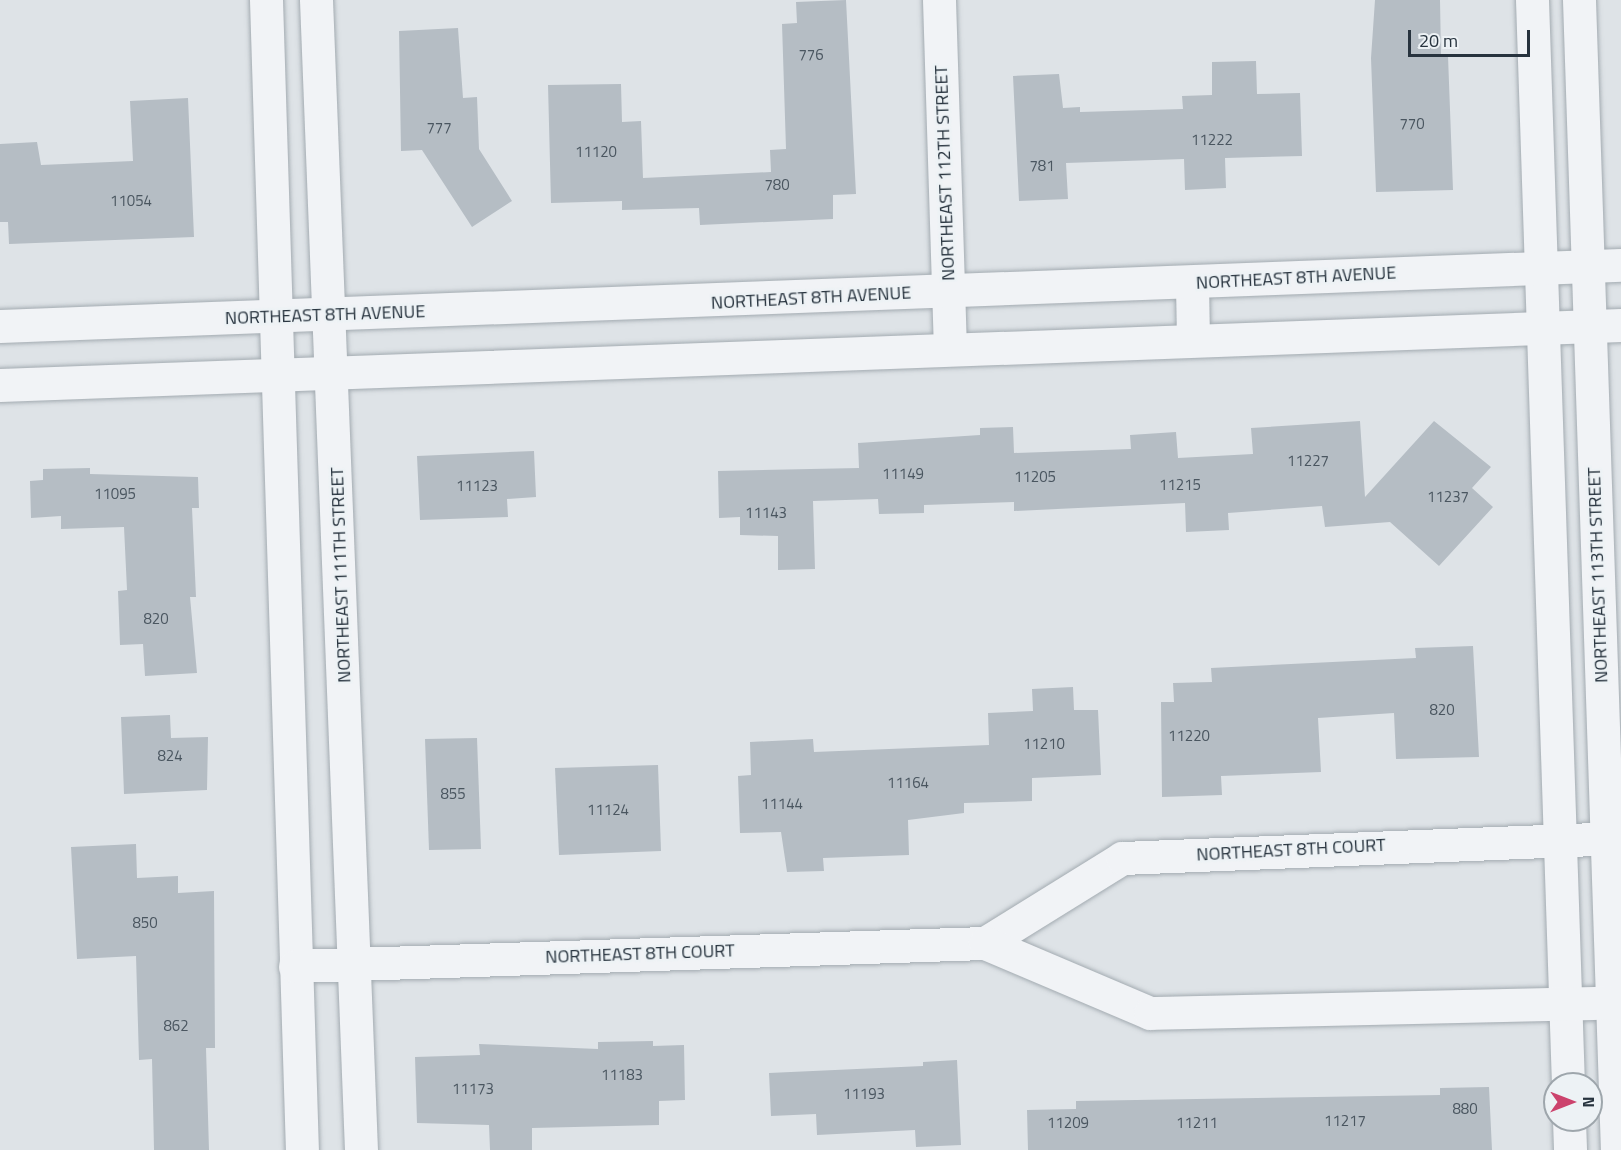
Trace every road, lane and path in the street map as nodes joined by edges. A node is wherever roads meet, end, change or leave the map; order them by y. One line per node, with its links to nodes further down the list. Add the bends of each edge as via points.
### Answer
1 (266, 0): 11 (street)
2 (316, 0): 10 (street, NORTHEAST 111TH STREET)
3 (939, 0): 9 (street, NORTHEAST 112TH STREET)
4 (1532, 0): 7 (street)
5 (1579, 0): 6 (street, NORTHEAST 113TH STREET)
6 (1605, 265): 7 (street, NORTHEAST 8TH AVENUE); 14 (street, NORTHEAST 113TH STREET)
7 (1542, 267): 8 (street, NORTHEAST 8TH AVENUE); 15 (street)
8 (1192, 283): 9 (street, NORTHEAST 8TH AVENUE); 16 (street)
9 (948, 292): 10 (street, NORTHEAST 8TH AVENUE); 17 (street, NORTHEAST 112TH STREET)
10 (328, 315): 11 (street, NORTHEAST 8TH AVENUE); 18 (street, NORTHEAST 111TH STREET)
11 (276, 316): 13 (street, NORTHEAST 8TH AVENUE); 19 (street)
12 (1621, 325): 14 (street)
13 (0, 326)
14 (1588, 326): 15 (street); 22 (street, NORTHEAST 113TH STREET)
15 (1543, 328): 16 (street); 21 (street)
16 (1193, 338): 17 (street)
17 (950, 346): 18 (street)
18 (334, 372): 19 (street); 24 (street, NORTHEAST 111TH STREET)
19 (276, 375): 20 (street); 25 (street)
20 (0, 385)
21 (1558, 837): 22 (street, NORTHEAST 8TH COURT); 23 (street, NORTHEAST 8TH COURT, via 1122,858); 27 (street)
22 (1615, 838): 26 (street, NORTHEAST 113TH STREET)
23 (985, 943): 24 (street, NORTHEAST 8TH COURT); 27 (street, NORTHEAST 8TH COURT, via 1150,1013)
24 (353, 964): 25 (street, NORTHEAST 8TH COURT); 31 (street, NORTHEAST 111TH STREET)
25 (294, 966): 30 (street)
26 (1616, 1002): 27 (street, NORTHEAST 8TH COURT); 33 (street, NORTHEAST 113TH STREET)
27 (1565, 1003): 28 (street)
28 (1568, 1072)
29 (1569, 1132): 32 (street)
30 (302, 1150)
31 (361, 1150)
32 (1570, 1150)
33 (1617, 1150)

